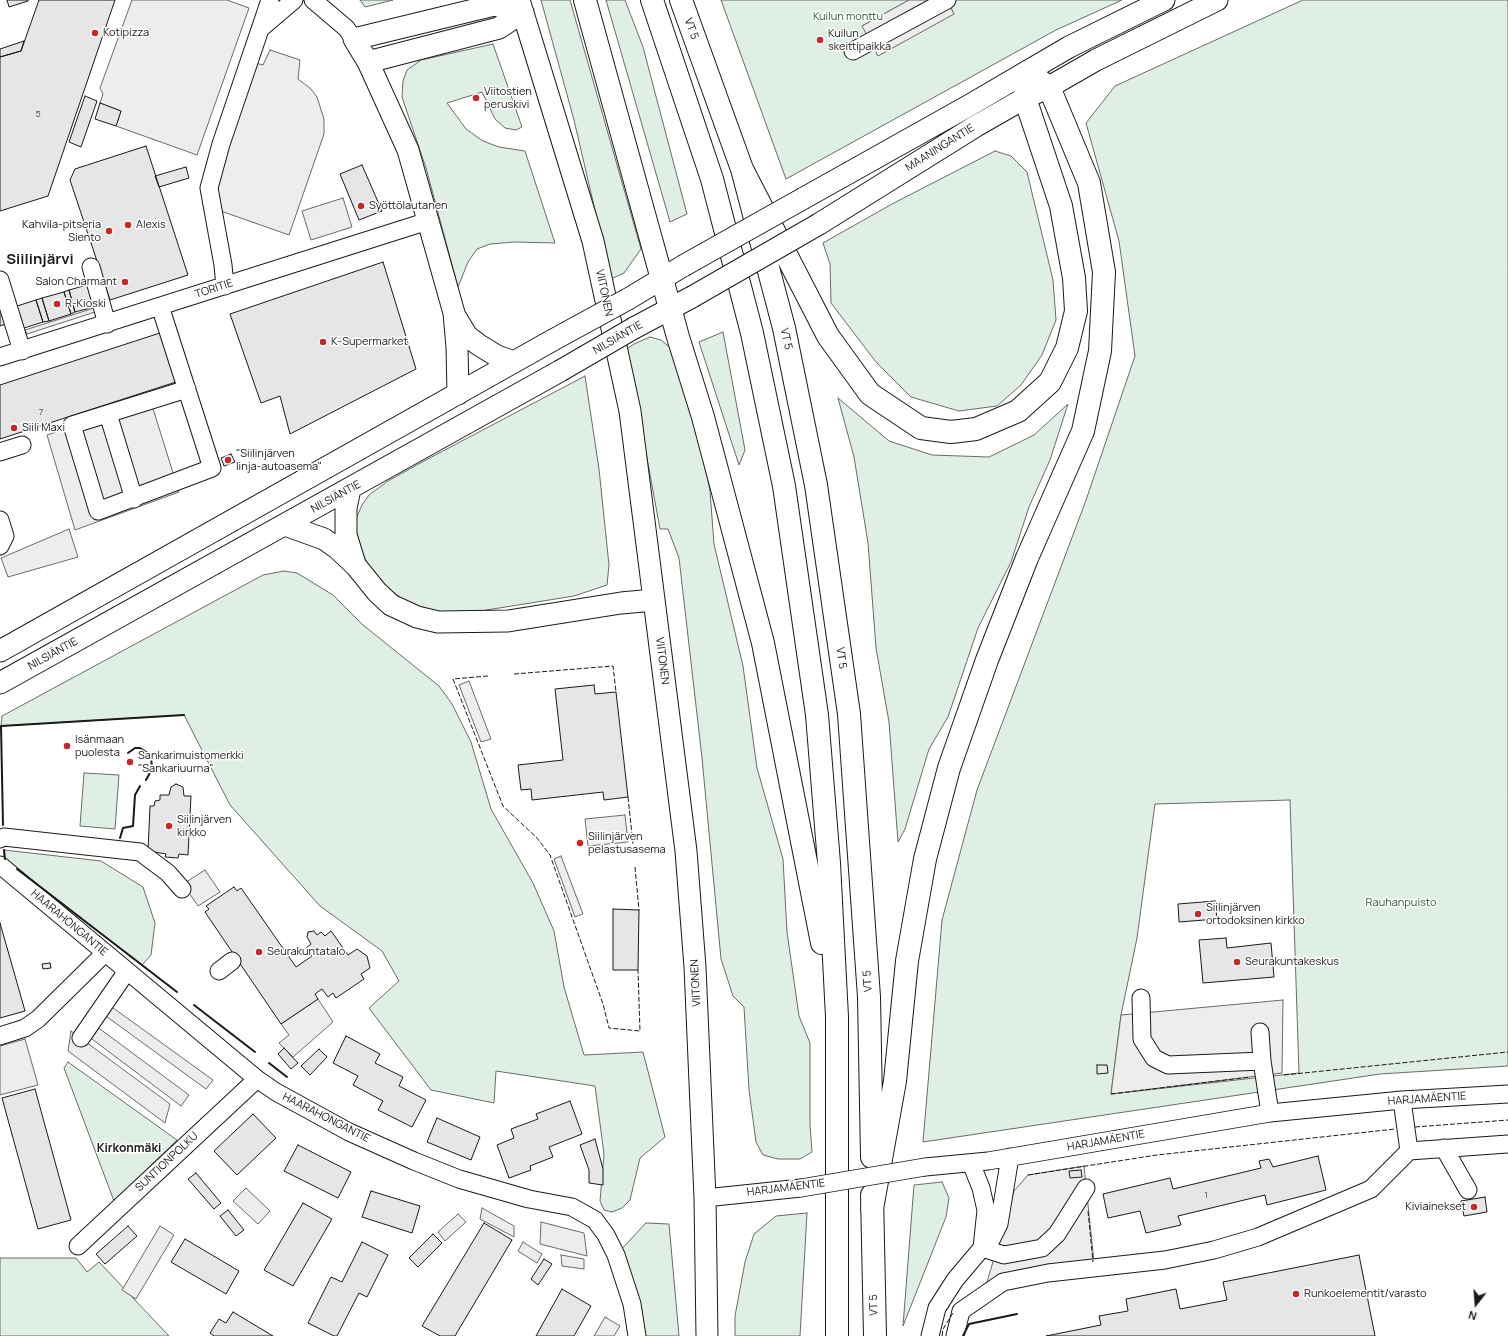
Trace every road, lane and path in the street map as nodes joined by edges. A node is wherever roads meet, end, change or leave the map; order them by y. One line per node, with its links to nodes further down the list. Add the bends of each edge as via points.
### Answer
1 (270, 0): 11 (street)
2 (294, 0): 11 (street)
3 (313, 0): 12 (street, via 346,28)
4 (585, 0): 21 (highway)
5 (652, 0): 51 (highway, via 712,180 752,333 784,486 817,715 829,863)
6 (680, 0): 18 (highway, VT 5)
7 (947, 0): 13 (street)
8 (1164, 0): 15 (main road, MAANINGANTIE, via 1069,47)
9 (1217, 0): 16 (main road, MAANINGANTIE, via 1096,60)
10 (521, 6): 12 (main road, via 494,5); 14 (main road, via 499,28); 42 (main road, VIITONEN, via 593,241 630,411)
11 (259, 30): 23 (street, via 209,188)
12 (354, 39): 14 (main road)
13 (853, 51)
14 (368, 62): 19 (main road, via 408,150)
15 (1027, 72): 16 (highway); 17 (highway); 21 (main road, MAANINGANTIE, bridge)
16 (1049, 87): 17 (main road, MAANINGANTIE); 68 (highway, via 1089,184 1104,272 1100,351 1082,430 1027,558 948,768 925,859 907,961 895,1081)
17 (1025, 98): 18 (highway, via 1061,206 1074,278 1076,311 1067,348 1050,382 1018,411 976,429 951,432 921,428 870,394 828,336); 25 (main road, MAANINGANTIE, bridge, via 819,224)
18 (742, 169): 68 (highway, VT 5, via 784,328 816,486 849,714 869,997)
19 (428, 221): 23 (street, TORITIE); 26 (main road)
20 (91, 267): 27 (street)
21 (663, 279): 25 (highway); 30 (main road, bridge)
22 (0, 280): 28 (street)
23 (225, 286): 24 (street, TORITIE)
24 (160, 306): 27 (street, TORITIE); 31 (street)
25 (671, 309): 36 (main road, NILSIÄNTIE, bridge); 51 (highway, via 703,417 763,643)
26 (454, 313): 30 (main road, via 468,336 479,345); 32 (main road, via 458,347)
27 (107, 324): 28 (street, TORITIE)
28 (22, 351): 29 (street, TORITIE)
29 (0, 358)
30 (514, 362): 32 (main road)
31 (187, 389): 33 (street); 37 (street, via 212,468)
32 (458, 394): 43 (main road)
33 (108, 414): 37 (street); 37 (street, via 72,425 98,511)
34 (22, 445): 35 (street)
35 (0, 452)
36 (350, 489): 39 (main road, NILSIÄNTIE); 41 (main road, via 346,508 346,535)
37 (134, 498)
38 (0, 520): 40 (street, via 5,536)
39 (285, 525): 41 (main road, via 324,539); 44 (main road, NILSIÄNTIE)
40 (0, 546)
41 (356, 566): 42 (main road, via 376,592 391,605 417,617 438,622 508,621)
42 (654, 600): 67 (main road, VIITONEN, via 686,850 695,967)
43 (0, 651)
44 (0, 683)
45 (0, 839): 47 (street, via 4,837 140,852 168,874)
46 (0, 865): 48 (street, HAARAHONGANTIE)
47 (182, 889)
48 (105, 953): 49 (street, HAARAHONGANTIE); 53 (street, via 38,1019 25,1028)
49 (127, 971): 54 (street); 56 (street, HAARAHONGANTIE)
50 (1141, 998): 55 (street, via 1142,1039 1154,1058 1168,1065)
51 (837, 1017): 73 (highway)
52 (1260, 1032): 55 (street)
53 (0, 1036)
54 (81, 1038)
55 (1262, 1061): 59 (street)
56 (257, 1079): 69 (street, SUNTIONPOLKU); 71 (street, HAARAHONGANTIE, via 349,1132 414,1161 459,1179 528,1199 572,1208 596,1220 616,1255 632,1304)
57 (1508, 1094): 58 (street, HARJAMÄENTIE)
58 (1402, 1100): 59 (street, HARJAMÄENTIE); 62 (street)
59 (1270, 1113): 63 (street, HARJAMÄENTIE)
60 (1508, 1144): 61 (street)
61 (1444, 1148): 62 (street); 66 (street)
62 (1409, 1150): 76 (street, via 1371,1189 1258,1237 1214,1250 1165,1260 1085,1266 1002,1282 961,1311)
63 (1010, 1157): 64 (street, HARJAMÄENTIE); 70 (street, via 999,1224 989,1244)
64 (972, 1163): 67 (street, HARJAMÄENTIE, bridge, via 925,1167 801,1188); 70 (street, via 986,1210)
65 (1086, 1188): 70 (street, via 1057,1234 1042,1248 1004,1255)
66 (1468, 1190)
67 (705, 1198): 72 (main road, VIITONEN)
68 (872, 1209): 74 (highway, VT 5)
69 (78, 1246)
70 (982, 1248): 75 (street, via 937,1308)
71 (637, 1336)
72 (707, 1336)
73 (837, 1336)
74 (875, 1336)
75 (930, 1336)
76 (954, 1336)

